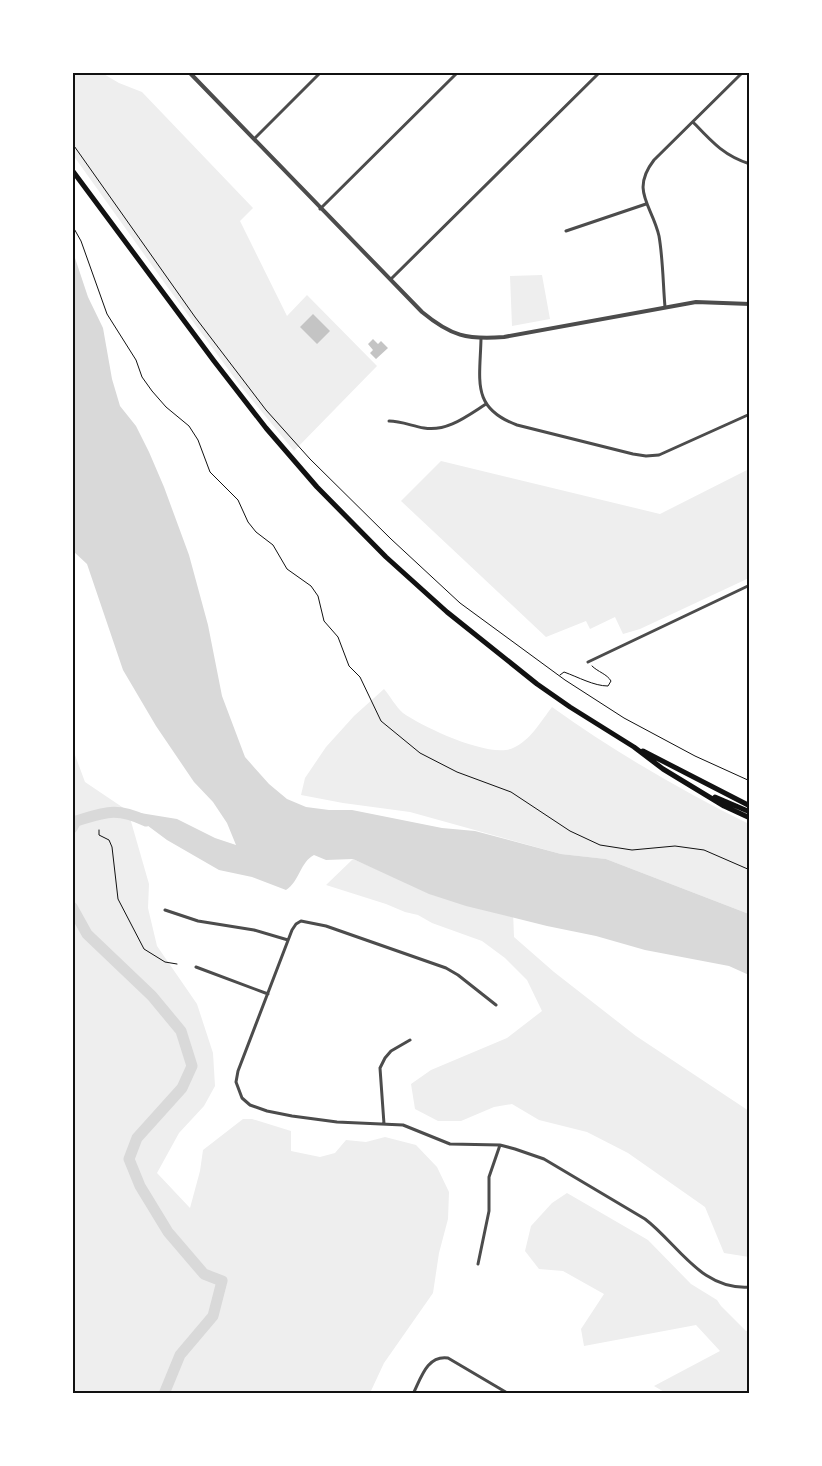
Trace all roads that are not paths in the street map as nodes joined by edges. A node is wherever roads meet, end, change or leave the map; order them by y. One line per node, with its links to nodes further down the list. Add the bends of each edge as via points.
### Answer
1 (189, 72): 7 (street)
2 (321, 72): 7 (street)
3 (458, 72): 11 (street)
4 (600, 72): 13 (street)
5 (743, 72): 6 (street)
6 (693, 122): 8 (street, via 717,147); 10 (street, via 648,167 643,188)
7 (253, 140): 11 (street)
8 (750, 164)
9 (72, 170): 22 (highway, via 239,394 340,511 476,636 570,707)
10 (646, 204): 12 (street); 15 (street, via 659,235)
11 (320, 209): 13 (street)
12 (566, 231)
13 (390, 280): 16 (street, via 436,324 459,336)
14 (750, 304): 15 (street, via 709,302)
15 (665, 307): 16 (street)
16 (481, 339): 17 (street, via 480,382)
17 (486, 404): 18 (street, via 502,420 517,425 646,456 672,450); 19 (street, via 458,422 436,428)
18 (750, 414)
19 (389, 420)
20 (750, 585): 21 (street)
21 (588, 662)
22 (634, 747): 23 (highway, via 663,770); 24 (highway)
23 (703, 792): 27 (highway); 28 (highway)
24 (733, 797): 25 (highway); 26 (highway)
25 (750, 802)
26 (750, 806)
27 (750, 812)
28 (750, 818)
29 (165, 910): 30 (street)
30 (288, 940): 32 (street); 33 (street, via 301,921 326,926 446,968)
31 (196, 967): 32 (street)
32 (268, 994): 35 (street, via 237,1078 237,1088 244,1101 257,1108 292,1116)
33 (496, 1005)
34 (410, 1040): 35 (street, via 391,1051 380,1068)
35 (384, 1124): 36 (street, via 411,1127 457,1145)
36 (500, 1145): 37 (street, via 489,1177 489,1211); 38 (street, via 544,1159 645,1219 706,1276 718,1282)
37 (478, 1264)
38 (750, 1287)
39 (413, 1394): 40 (street, via 428,1366 435,1358 441,1357)
40 (509, 1394)

